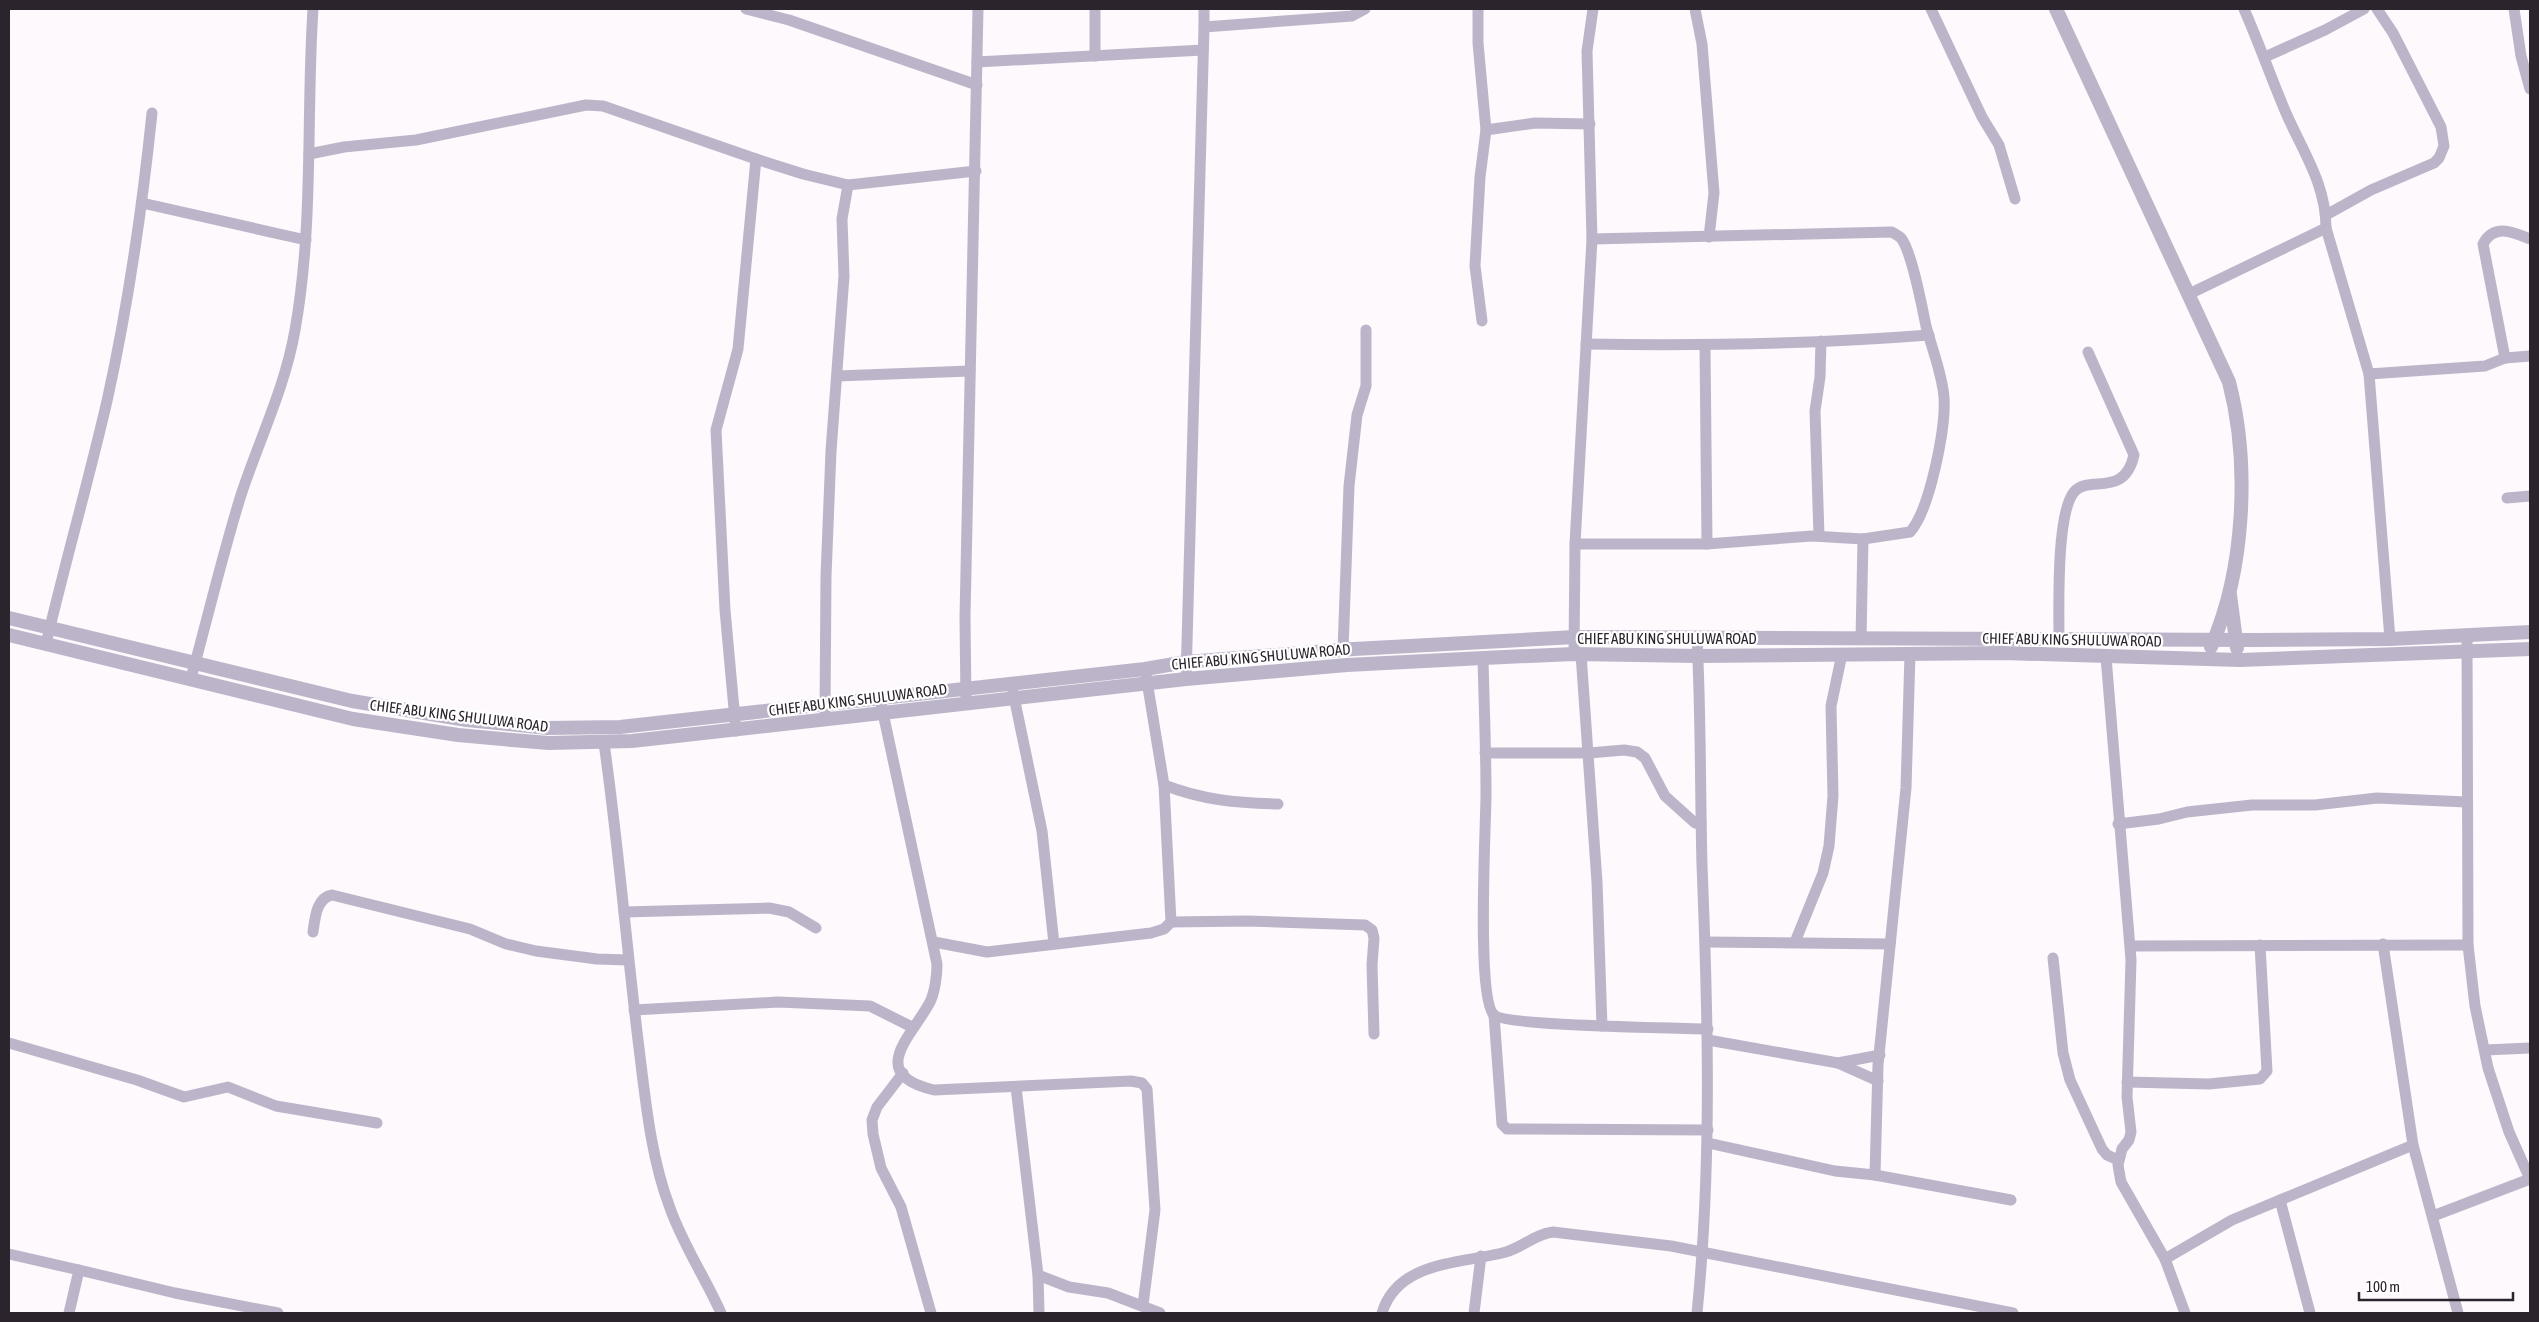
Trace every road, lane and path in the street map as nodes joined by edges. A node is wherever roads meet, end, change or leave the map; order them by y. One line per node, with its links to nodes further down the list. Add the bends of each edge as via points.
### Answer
1 (313, 9): 26 (street)
2 (746, 9): 21 (street, via 790,20)
3 (978, 9): 20 (street)
4 (1095, 9): 18 (street)
5 (1204, 9): 16 (street)
6 (1365, 9): 16 (street, via 1352,16)
7 (1478, 9): 25 (street)
8 (1593, 9): 24 (street, via 1587,51)
9 (1695, 9): 34 (street, via 1702,44 1714,193)
10 (1931, 9): 30 (street, via 1999,146)
11 (2056, 9): 38 (street)
12 (2244, 9): 19 (street)
13 (2364, 9): 19 (street)
14 (2377, 9): 32 (street, via 2393,33 2441,127 2444,146 2434,163 2371,190)
15 (2514, 9): 22 (street)
16 (1204, 27): 17 (street)
17 (1203, 50): 18 (street); 85 (street)
18 (1095, 56): 20 (street)
19 (2265, 57): 32 (street, via 2287,114 2320,183)
20 (977, 62): 21 (street)
21 (977, 85): 28 (street)
22 (2530, 89)
23 (152, 113): 31 (street)
24 (1590, 124): 25 (street, via 1535,123); 35 (street)
25 (1486, 130): 39 (street, via 1475,266)
26 (309, 154): 27 (street, via 416,140 586,105 603,106); 37 (street)
27 (756, 159): 29 (street); 95 (street, via 738,349 716,430 725,610)
28 (976, 171): 29 (street); 48 (street)
29 (848, 185): 50 (street, via 842,219 844,276)
30 (2015, 199)
31 (142, 203): 37 (street); 59 (street, via 107,400)
32 (2326, 215): 33 (street)
33 (2326, 228): 38 (street); 49 (street)
34 (1709, 237): 35 (street); 41 (street, via 1892,232 1901,238 1905,247)
35 (1592, 239): 43 (street)
36 (2530, 239): 47 (street, via 2503,230 2489,235 2483,244)
37 (306, 240): 84 (street, via 295,331 284,381 242,494 209,603)
38 (2189, 294): 57 (street, via 2229,382 2242,456 2242,496)
39 (1482, 321)
40 (1366, 330): 74 (street, via 1366,386 1357,415 1349,486)
41 (1929, 335): 42 (street); 54 (street, via 1944,412 1941,440 1919,520 1910,532)
42 (1821, 341): 44 (street); 53 (street, via 1815,411)
43 (1586, 344): 44 (street); 55 (street)
44 (1705, 346): 56 (street)
45 (2088, 352): 67 (street, via 2134,455 2123,475 2109,484 2081,486 2067,506)
46 (2530, 356): 47 (street)
47 (2505, 358): 49 (street, via 2485,366)
48 (970, 371): 50 (street); 91 (street)
49 (2369, 374): 66 (street)
50 (837, 376): 94 (street, via 826,576)
51 (2530, 496): 52 (street)
52 (2507, 498)
53 (1819, 536): 54 (street); 56 (street)
54 (1863, 539): 65 (street)
55 (1576, 544): 56 (street); 63 (street)
56 (1706, 544)
57 (2228, 617): 68 (street); 69 (street); 70 (street); 71 (street)
58 (9, 618): 59 (street)
59 (50, 628): 72 (street); 84 (street)
60 (2530, 632): 62 (street)
61 (9, 635): 72 (street, CHIEF ABU KING SHULUWA ROAD)
62 (2467, 636): 66 (street); 75 (street)
63 (1575, 637): 64 (street); 74 (street); 76 (street)
64 (1697, 638): 65 (street); 79 (street)
65 (1861, 639): 67 (street)
66 (2390, 639): 71 (street)
67 (2059, 640): 68 (street)
68 (2180, 640): 69 (street)
69 (2214, 640): 70 (street); 82 (street)
70 (2236, 640): 71 (street); 83 (street)
71 (2255, 640)
72 (46, 644): 87 (street, CHIEF ABU KING SHULUWA ROAD)
73 (2530, 649): 75 (street, CHIEF ABU KING SHULUWA ROAD)
74 (1343, 650): 85 (street)
75 (2466, 653): 83 (street, CHIEF ABU KING SHULUWA ROAD); 103 (street)
76 (1578, 654): 79 (street, CHIEF ABU KING SHULUWA ROAD); 81 (street, CHIEF ABU KING SHULUWA ROAD); 101 (street)
77 (1842, 654): 78 (street, CHIEF ABU KING SHULUWA ROAD); 79 (street, CHIEF ABU KING SHULUWA ROAD); 113 (street, via 1831,706 1833,796 1829,846 1823,873)
78 (1910, 654): 80 (street, CHIEF ABU KING SHULUWA ROAD); 115 (street, via 1906,788)
79 (1698, 656): 105 (street)
80 (2106, 657): 82 (street, CHIEF ABU KING SHULUWA ROAD); 106 (street, via 2115,745)
81 (1484, 658): 88 (street, CHIEF ABU KING SHULUWA ROAD, via 1347,665); 100 (street)
82 (2203, 659): 83 (street, CHIEF ABU KING SHULUWA ROAD)
83 (2240, 660)
84 (196, 662): 87 (street); 95 (street, via 352,701 467,720 532,726 620,727)
85 (1186, 662): 86 (street); 88 (street)
86 (1145, 669): 89 (street); 90 (street)
87 (191, 678): 99 (street, CHIEF ABU KING SHULUWA ROAD, via 329,714 389,725 549,743)
88 (1186, 679): 90 (street, CHIEF ABU KING SHULUWA ROAD)
89 (1012, 684): 91 (street); 93 (street)
90 (1147, 684): 93 (street, CHIEF ABU KING SHULUWA ROAD); 102 (street)
91 (965, 696): 92 (street); 93 (street, CHIEF ABU KING SHULUWA ROAD); 96 (street, CHIEF ABU KING SHULUWA ROAD)
92 (880, 699): 94 (street); 96 (street)
93 (1014, 699): 114 (street, via 1042,831)
94 (824, 705): 95 (street); 97 (street)
95 (735, 714): 98 (street)
96 (883, 714): 97 (street, CHIEF ABU KING SHULUWA ROAD); 111 (street)
97 (825, 720): 98 (street, CHIEF ABU KING SHULUWA ROAD)
98 (736, 730): 99 (street, CHIEF ABU KING SHULUWA ROAD)
99 (604, 742): 107 (street)
100 (1485, 753): 101 (street); 123 (street, via 1484,952)
101 (1588, 753): 105 (street, via 1637,752 1645,758 1665,796 1695,823); 124 (street)
102 (1164, 785): 104 (street, via 1195,796 1236,803); 108 (street)
103 (2466, 802): 106 (street, via 2377,798 2315,805 2252,805); 118 (street)
104 (1278, 804)
105 (1702, 824): 112 (street)
106 (2118, 824): 119 (street)
107 (624, 912): 109 (street, via 769,908 790,912); 121 (street)
108 (1172, 922): 114 (street, via 1168,927 1151,933); 126 (street, via 1366,925 1374,938)
109 (816, 928)
110 (313, 932): 121 (street, via 320,904 332,895 470,929 506,944 536,951)
111 (934, 942): 114 (street, via 987,952); 125 (street, via 937,972 930,1001)
112 (1706, 942): 113 (street); 127 (street)
113 (1795, 942): 115 (street)
114 (1054, 944)
115 (1890, 944): 131 (street)
116 (2383, 944): 117 (street); 118 (street); 140 (street)
117 (2260, 945): 119 (street); 135 (street, via 2267,1071 2260,1079 2209,1084)
118 (2468, 945): 130 (street)
119 (2131, 946): 135 (street)
120 (2053, 958): 141 (street, via 2070,1080 2102,1149 2106,1155)
121 (628, 960): 122 (street)
122 (634, 1010): 125 (street, via 778,1002 861,1006 876,1008); 156 (street, via 648,1116 669,1207)
123 (1494, 1015): 124 (street, via 1505,1019); 138 (street, via 1502,1124 1507,1129)
124 (1602, 1026): 127 (street)
125 (912, 1027): 133 (street, via 901,1044 898,1056)
126 (1374, 1034)
127 (1708, 1034): 132 (street); 138 (street)
128 (9, 1044): 137 (street, via 128,1077 184,1097 228,1087 276,1106)
129 (2530, 1048): 130 (street)
130 (2484, 1050): 145 (street, via 2509,1132 2530,1179)
131 (1880, 1055): 132 (street); 134 (street)
132 (1838, 1063): 134 (street)
133 (903, 1073): 136 (street, via 911,1082 934,1090); 157 (street, via 877,1107 872,1120 873,1134 881,1168 901,1207)
134 (1878, 1081): 142 (street)
135 (2127, 1082): 141 (street, via 2127,1114 2131,1132)
136 (1016, 1087): 151 (street); 152 (street, via 1131,1081 1142,1083 1147,1088 1155,1210)
137 (377, 1124)
138 (1708, 1130): 139 (street)
139 (1708, 1143): 142 (street, via 1835,1171); 146 (street)
140 (2413, 1145): 144 (street); 145 (street)
141 (2118, 1160): 149 (street, via 2121,1182)
142 (1875, 1175): 143 (street)
143 (2011, 1200)
144 (2280, 1200): 149 (street, via 2232,1220); 165 (street)
145 (2432, 1216): 166 (street)
146 (1703, 1252): 148 (street, via 1553,1232 1544,1233 1511,1250); 162 (street); 163 (street)
147 (9, 1254): 150 (street)
148 (1481, 1256): 160 (street, via 1410,1276 1385,1301); 161 (street)
149 (2165, 1259): 164 (street)
150 (79, 1270): 153 (street); 154 (street)
151 (1038, 1275): 152 (street, via 1069,1287); 158 (street)
152 (1140, 1301): 159 (street)
153 (228, 1308): 155 (street)
154 (70, 1313)
155 (278, 1313)
156 (721, 1313)
157 (931, 1313)
158 (1039, 1313)
159 (1160, 1313)
160 (1382, 1313)
161 (1474, 1313)
162 (1697, 1313)
163 (2013, 1313)
164 (2186, 1313)
165 (2310, 1313)
166 (2458, 1313)

